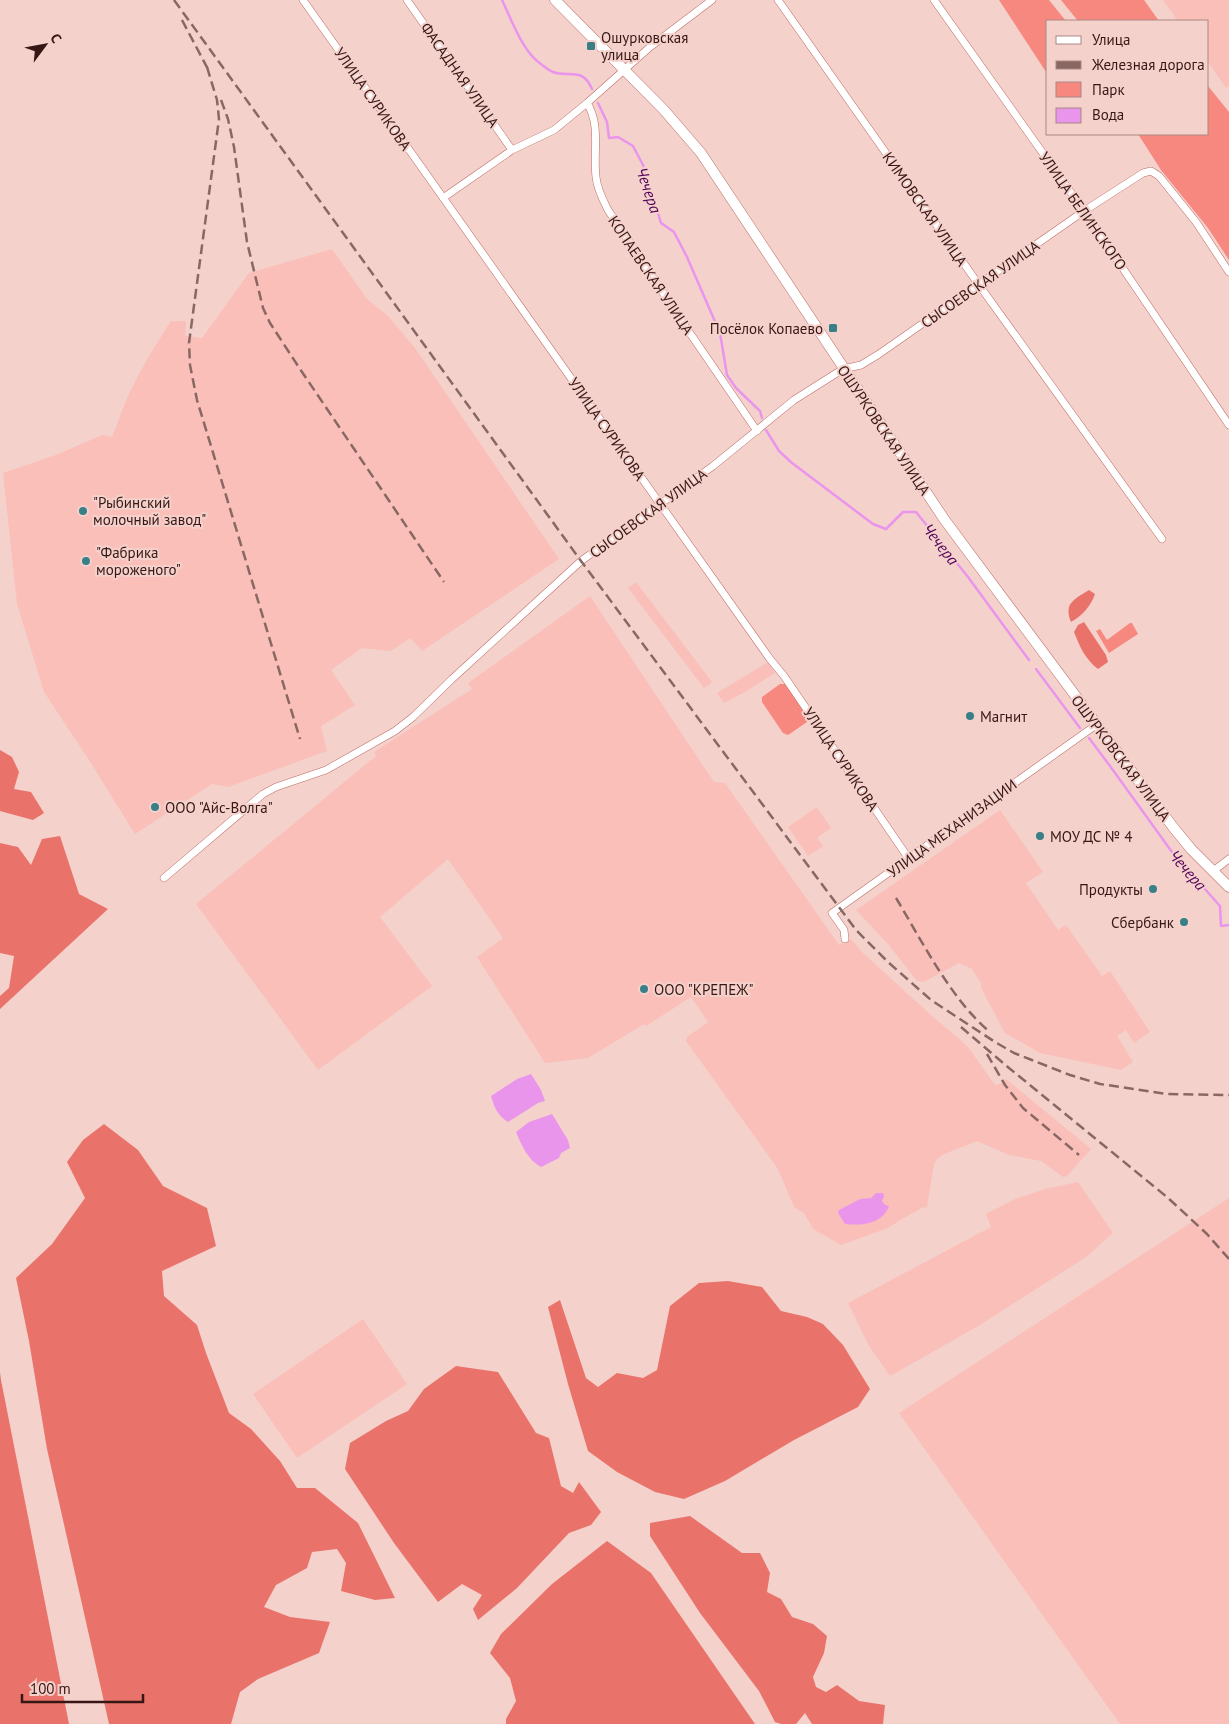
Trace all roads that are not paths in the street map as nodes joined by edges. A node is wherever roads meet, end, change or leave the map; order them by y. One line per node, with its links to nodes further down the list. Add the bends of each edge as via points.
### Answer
1 (304, 0): 10 (street, УЛИЦА СУРИКОВА)
2 (408, 0): 9 (street, ФАСАДНАЯ УЛИЦА)
3 (555, 0): 7 (street, ОШУРКОВСКАЯ УЛИЦА)
4 (712, 0): 7 (street)
5 (778, 0): 13 (street, КИМОВСКАЯ УЛИЦА)
6 (934, 0): 11 (street, УЛИЦА БЕЛИНСКОГО)
7 (624, 70): 8 (street); 14 (street, ОШУРКОВСКАЯ УЛИЦА, via 701,153)
8 (588, 103): 9 (street, via 554,130); 16 (street, КОПАЕВСКАЯ УЛИЦА, via 595,122 596,178 608,210)
9 (512, 150): 10 (street)
10 (443, 198): 17 (street, УЛИЦА СУРИКОВА)
11 (1084, 211): 12 (street, СЫСОЕВСКАЯ УЛИЦА, via 1142,173 1151,171 1159,176 1196,222); 13 (street, СЫСОЕВСКАЯ УЛИЦА); 15 (street, УЛИЦА БЕЛИНСКОГО)
12 (1229, 272)
13 (978, 285): 14 (street, СЫСОЕВСКАЯ УЛИЦА, via 879,354 860,365); 18 (street, КИМОВСКАЯ УЛИЦА)
14 (843, 369): 16 (street, СЫСОЕВСКАЯ УЛИЦА, via 794,400); 19 (street, ОШУРКОВСКАЯ УЛИЦА, via 944,519)
15 (1229, 426)
16 (757, 431): 17 (street, СЫСОЕВСКАЯ УЛИЦА)
17 (660, 503): 21 (street, УЛИЦА СУРИКОВА); 23 (street, СЫСОЕВСКАЯ УЛИЦА, via 582,560 395,731 326,770 264,794)
18 (1162, 539)
19 (1096, 725): 21 (street, УЛИЦА МЕХАНИЗАЦИИ); 22 (street, ОШУРКОВСКАЯ УЛИЦА, via 1173,827)
20 (1229, 858): 22 (street)
21 (909, 859): 25 (street, УЛИЦА МЕХАНИЗАЦИИ, via 832,914 844,930)
22 (1213, 871): 24 (street, ОШУРКОВСКАЯ УЛИЦА)
23 (164, 878)
24 (1229, 887)
25 (845, 939)

